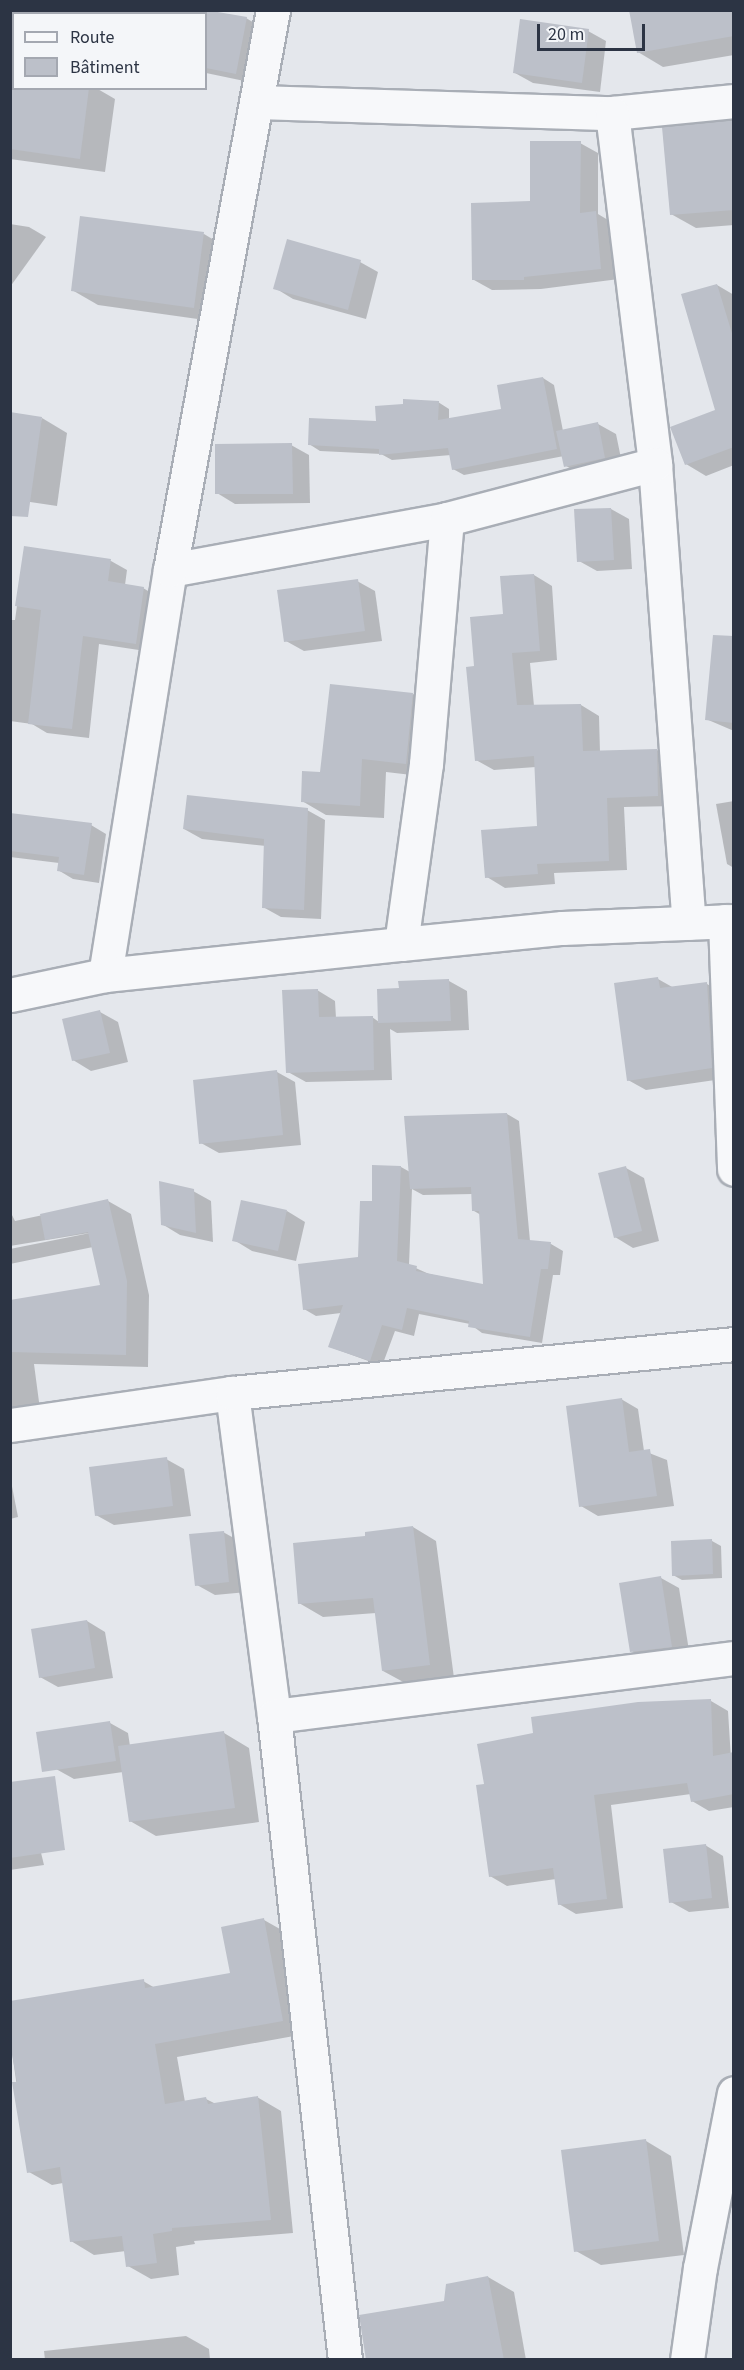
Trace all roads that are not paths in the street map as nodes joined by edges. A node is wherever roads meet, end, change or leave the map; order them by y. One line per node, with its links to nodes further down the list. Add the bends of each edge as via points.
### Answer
1 (273, 10): 3 (street)
2 (734, 101): 4 (street)
3 (257, 102): 4 (street); 7 (street)
4 (612, 113): 5 (street)
5 (655, 464): 6 (street); 9 (street)
6 (447, 519): 7 (street); 10 (street, via 426,764)
7 (170, 570): 11 (street)
8 (729, 921): 9 (street); 13 (street)
9 (689, 922): 10 (street, via 562,928)
10 (401, 944): 11 (street)
11 (105, 975): 12 (street)
12 (10, 995)
13 (734, 1169)
14 (734, 1344): 15 (street)
15 (232, 1393): 16 (street); 18 (street)
16 (10, 1425)
17 (734, 1658): 18 (street)
18 (274, 1716): 21 (street)
19 (734, 2093): 20 (street)
20 (727, 2152): 22 (street)
21 (345, 2360)
22 (687, 2360)

